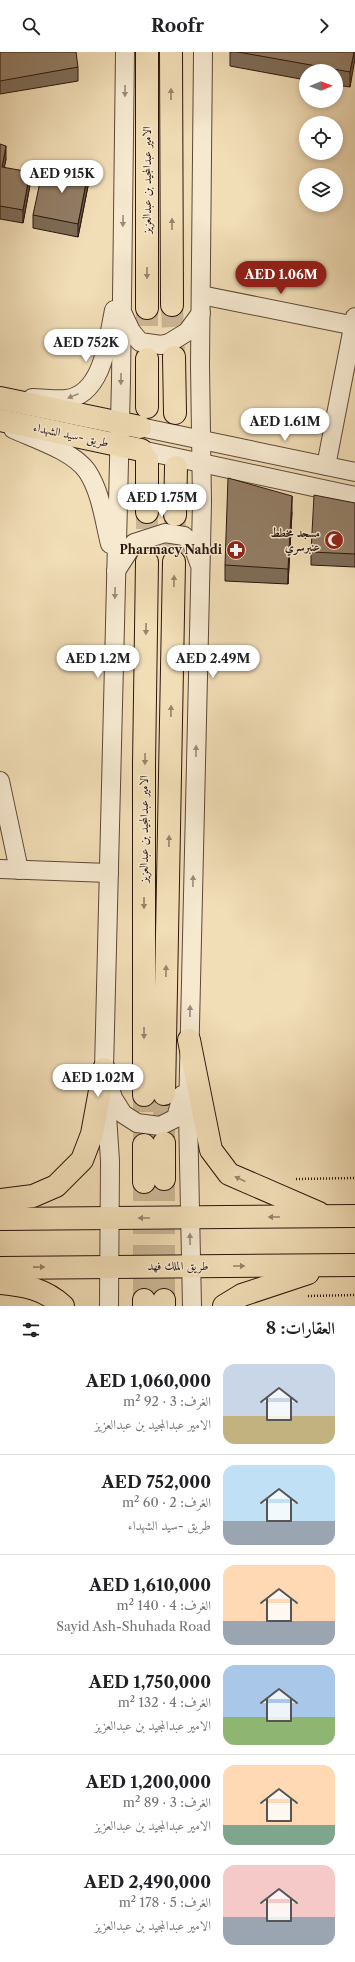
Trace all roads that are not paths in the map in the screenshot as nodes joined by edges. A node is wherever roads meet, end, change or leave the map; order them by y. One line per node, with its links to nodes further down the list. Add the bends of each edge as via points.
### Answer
1 (125, 52): 5 (street, one-way to 5)
2 (147, 52): 8 (main road, الامير عبدالمجيد بن عبدالعزيز, one-way to 8)
3 (171, 52): 7 (main road, الامير عبدالمجيد بن عبدالعزيز, one-way to 3)
4 (203, 52): 6 (street)
5 (122, 274): 9 (street); 14 (street, one-way to 14, via 97,378 79,394 67,399)
6 (201, 294): 10 (street); 11 (street)
7 (172, 305)
8 (147, 308)
9 (122, 311): 10 (street, via 131,332 140,342 161,345 187,332); 16 (street, one-way to 16)
10 (201, 313): 18 (street)
11 (354, 323): 22 (street)
12 (174, 357): 15 (main road)
13 (147, 359): 16 (main road)
14 (0, 398): 16 (main road, طريق -سيد الشهداء)
15 (174, 413)
16 (136, 419): 18 (street); 19 (street)
17 (0, 421): 19 (main road, طريق -سيد الشهداء); 31 (street, via 67,454 86,470 97,490)
18 (206, 441): 21 (street); 22 (street)
19 (119, 445): 20 (main road, طريق -سيد الشهداء); 31 (street)
20 (144, 455): 21 (street); 26 (main road)
21 (205, 464): 25 (street); 30 (street)
22 (326, 466): 24 (street)
23 (176, 467): 27 (main road)
24 (355, 472)
25 (355, 496)
26 (147, 512)
27 (175, 515)
28 (147, 562): 29 (main road, الامير عبدالمجيد بن عبدالعزيز, one-way to 29, via 144,766 154,1094)
29 (174, 562)
30 (201, 569): 31 (street, via 192,543 184,536 165,533 134,543); 36 (street, one-way to 30)
31 (116, 572): 35 (street, one-way to 35)
32 (0, 781): 34 (street)
33 (0, 869): 34 (street)
34 (19, 870): 35 (street)
35 (109, 873): 37 (street)
36 (189, 1046): 37 (street, via 184,1089 176,1118 160,1126 137,1123 123,1114 113,1098); 42 (main road, one-way to 36, via 229,1174 211,1150); 44 (street)
37 (104, 1068): 40 (main road, via 92,1134 82,1160 56,1186 33,1196); 43 (street, via 110,1161)
38 (154, 1144): 39 (main road)
39 (154, 1180)
40 (0, 1200)
41 (355, 1216): 42 (main road)
42 (327, 1217): 44 (main road, one-way to 44)
43 (109, 1218): 44 (main road, one-way to 43); 45 (main road); 47 (street)
44 (190, 1218): 48 (street, one-way to 44)
45 (0, 1219)
46 (355, 1265): 49 (main road, طريق الملك فهد)
47 (108, 1266): 48 (main road, طريق الملك فهد); 50 (main road, طريق الملك فهد, one-way to 47); 53 (street)
48 (190, 1266): 49 (main road, طريق الملك فهد, one-way to 49); 54 (street)
49 (326, 1267): 55 (main road, via 242,1295)
50 (0, 1268)
51 (0, 1283): 52 (main road, via 27,1286 54,1297)
52 (63, 1306)
53 (109, 1306)
54 (192, 1306)
55 (224, 1306)

